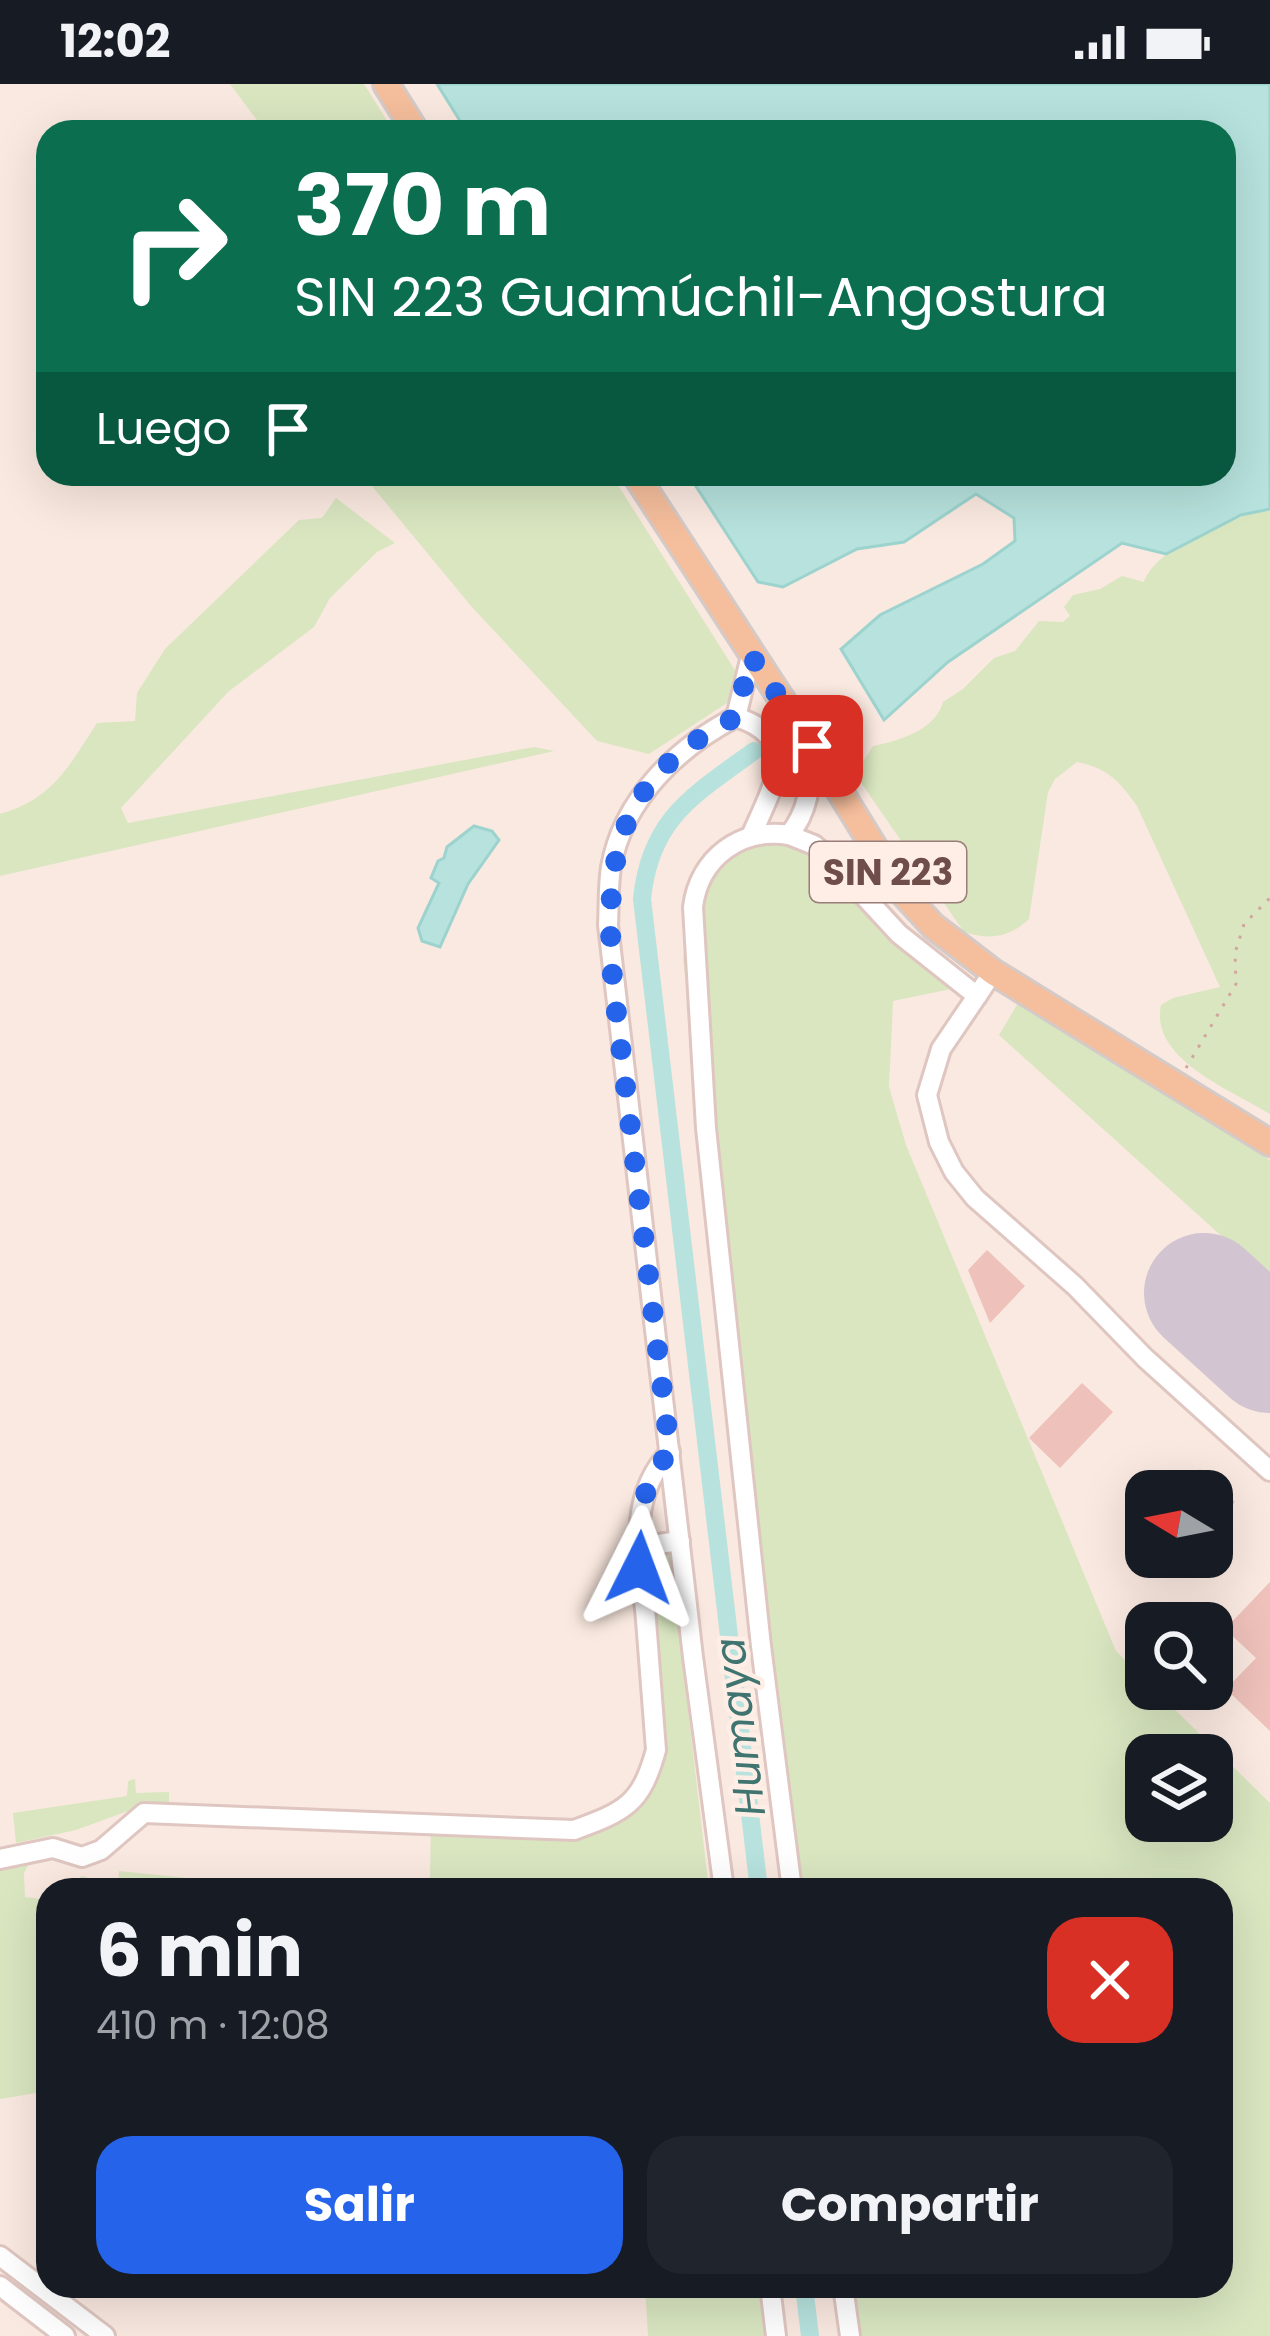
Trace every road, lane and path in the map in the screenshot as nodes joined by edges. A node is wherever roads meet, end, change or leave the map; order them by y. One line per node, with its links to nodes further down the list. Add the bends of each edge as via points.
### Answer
1 (386, 84): 2 (main road)
2 (408, 120)
3 (643, 486): 4 (main road, SIN 223)
4 (751, 656): 5 (street); 6 (main road, SIN 223)
5 (736, 717): 7 (street, via 776,745 773,783); 14 (street, via 654,781 623,829 611,867 613,984)
6 (812, 746): 8 (street, via 807,806); 10 (main road, SIN 223, via 901,891)
7 (752, 834): 8 (street); 20 (street, via 700,878 694,953 706,1128)
8 (789, 835): 11 (street, via 826,855 899,934)
9 (1270, 898): 12 (path, via 1244,924 1236,984)
10 (993, 972): 11 (street); 12 (main road, SIN 223)
11 (977, 996): 15 (street, via 941,1048 927,1095 954,1172)
12 (1178, 1086): 13 (main road, SIN 223)
13 (1270, 1143)
14 (670, 1452): 16 (street); 17 (street, via 644,1498)
15 (1270, 1471)
16 (680, 1541): 17 (street); 19 (street)
17 (637, 1547): 18 (street, via 656,1750 648,1781 614,1815 574,1830 144,1813 82,1857 53,1848)
18 (0, 1858)
19 (722, 1878)
20 (790, 1878)
21 (0, 2256): 22 (street)
22 (36, 2283)
23 (0, 2286): 27 (street)
24 (55, 2298): 28 (street)
25 (771, 2298): 29 (street)
26 (845, 2298): 30 (street)
27 (65, 2336)
28 (105, 2336)
29 (776, 2336)
30 (850, 2336)

